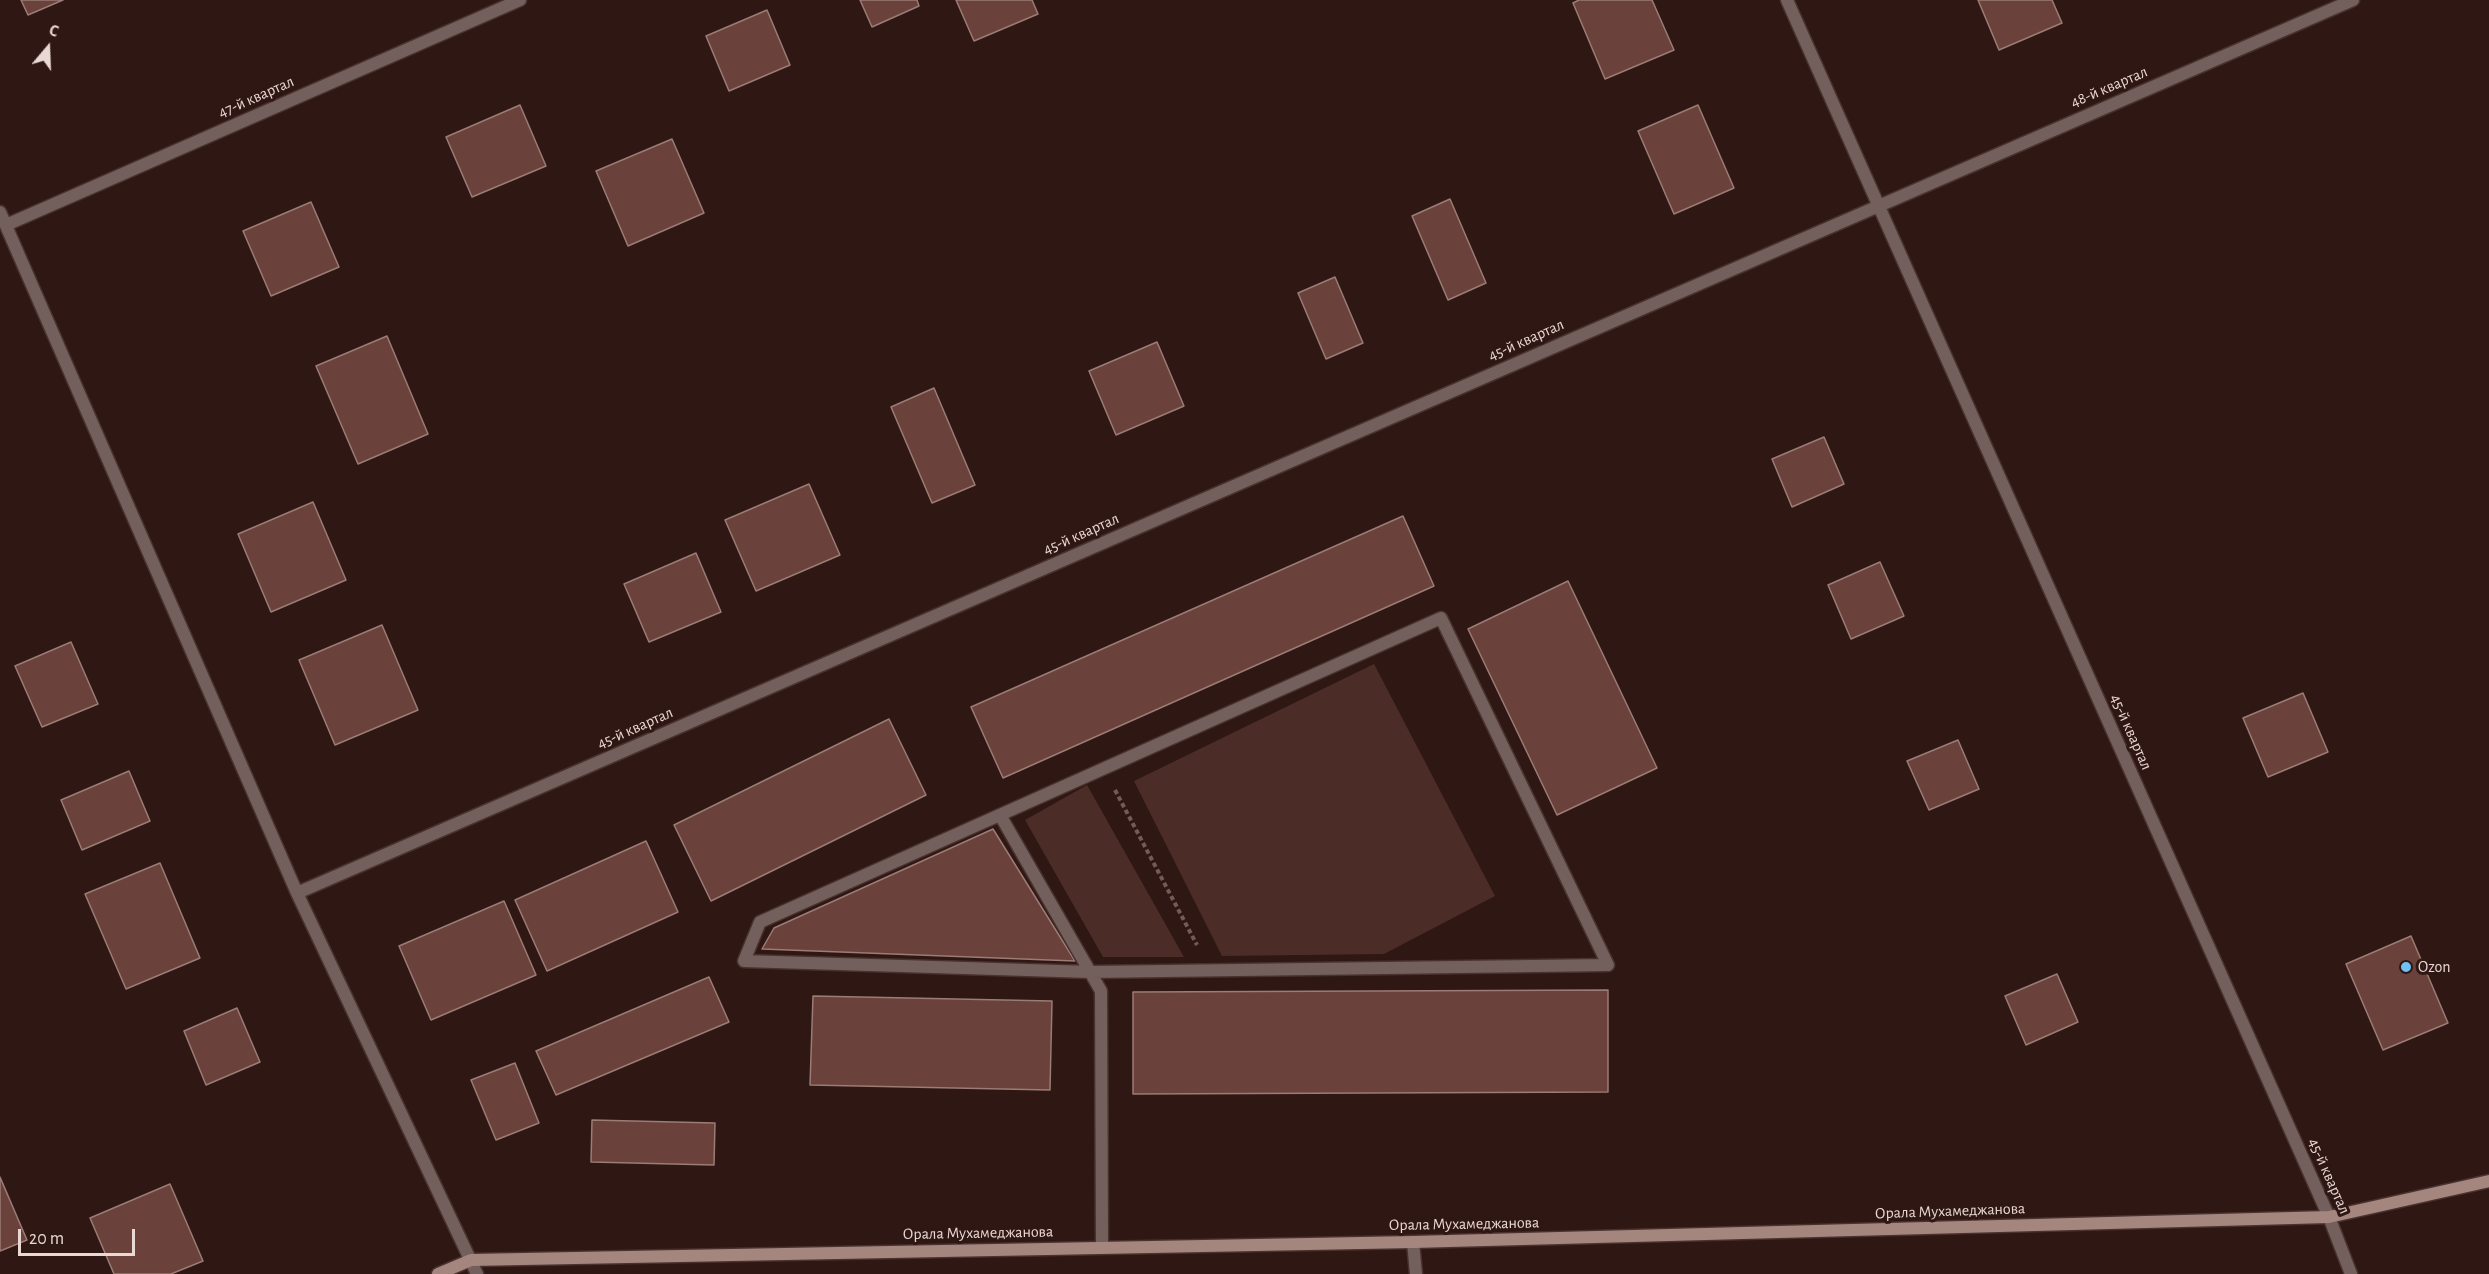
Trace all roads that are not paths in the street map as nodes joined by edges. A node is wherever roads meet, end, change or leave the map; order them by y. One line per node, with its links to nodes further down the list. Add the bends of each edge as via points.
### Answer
1 (520, 0): 6 (street, 47-й квартал)
2 (1787, 0): 4 (street, 45-й квартал)
3 (2353, 0): 4 (street, 48-й квартал)
4 (1878, 205): 8 (street, 45-й квартал); 11 (street, 45-й квартал)
5 (0, 212): 6 (street)
6 (6, 225): 8 (street)
7 (1000, 814): 9 (street); 9 (street, via 760,922 744,961); 9 (street, via 1441,618 1608,965)
8 (297, 893): 14 (street)
9 (1090, 972): 13 (street, via 1101,991)
10 (2489, 1181): 11 (street, Орала Мухамеджанова)
11 (2329, 1217): 12 (street, Орала Мухамеджанова); 18 (street, 45-й квартал)
12 (1413, 1242): 13 (street, Орала Мухамеджанова); 17 (street)
13 (1102, 1247): 14 (street, Орала Мухамеджанова)
14 (471, 1260): 15 (street, Орала Мухамеджанова); 16 (street)
15 (438, 1274)
16 (477, 1274)
17 (1416, 1274)
18 (2351, 1274)

